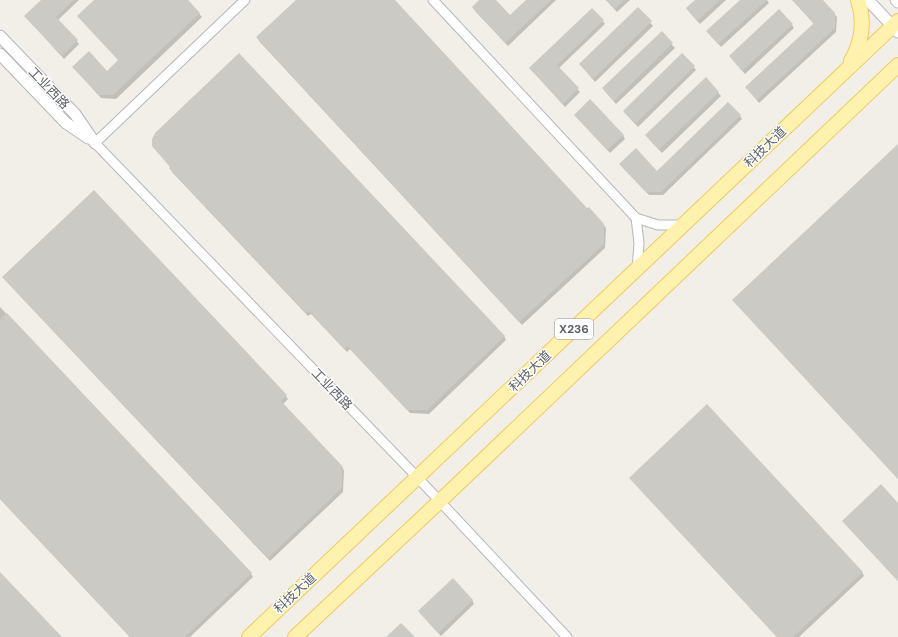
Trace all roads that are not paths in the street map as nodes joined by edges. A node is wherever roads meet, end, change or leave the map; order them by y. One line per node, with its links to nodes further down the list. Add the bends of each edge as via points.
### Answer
1 (245, 0): 14 (street)
2 (433, 0): 15 (street)
3 (858, 0): 11 (main road, via 862,32 854,56)
4 (868, 0): 7 (street)
5 (896, 0): 6 (street)
6 (898, 2)
7 (896, 26): 11 (main road, 科技大道 / X236)
8 (0, 36): 14 (street, 工业西路, via 74,114)
9 (0, 54): 14 (street, 工业西路, via 66,123)
10 (898, 65): 13 (main road, X236)
11 (839, 76): 16 (main road, 科技大道 / X236)
12 (898, 77): 13 (main road)
13 (876, 86): 19 (main road, X236)
14 (95, 143): 18 (street, 工业西路)
15 (636, 218): 16 (street, via 658,225); 17 (street, via 639,244)
16 (683, 225): 17 (main road, 科技大道 / X236)
17 (637, 269): 18 (main road, 科技大道 / X236)
18 (418, 478): 19 (street, 工业西路); 20 (main road, 科技大道 / X236)
19 (440, 501): 21 (main road, X236); 22 (street, 工业西路)
20 (249, 637)
21 (295, 637)
22 (567, 637)

